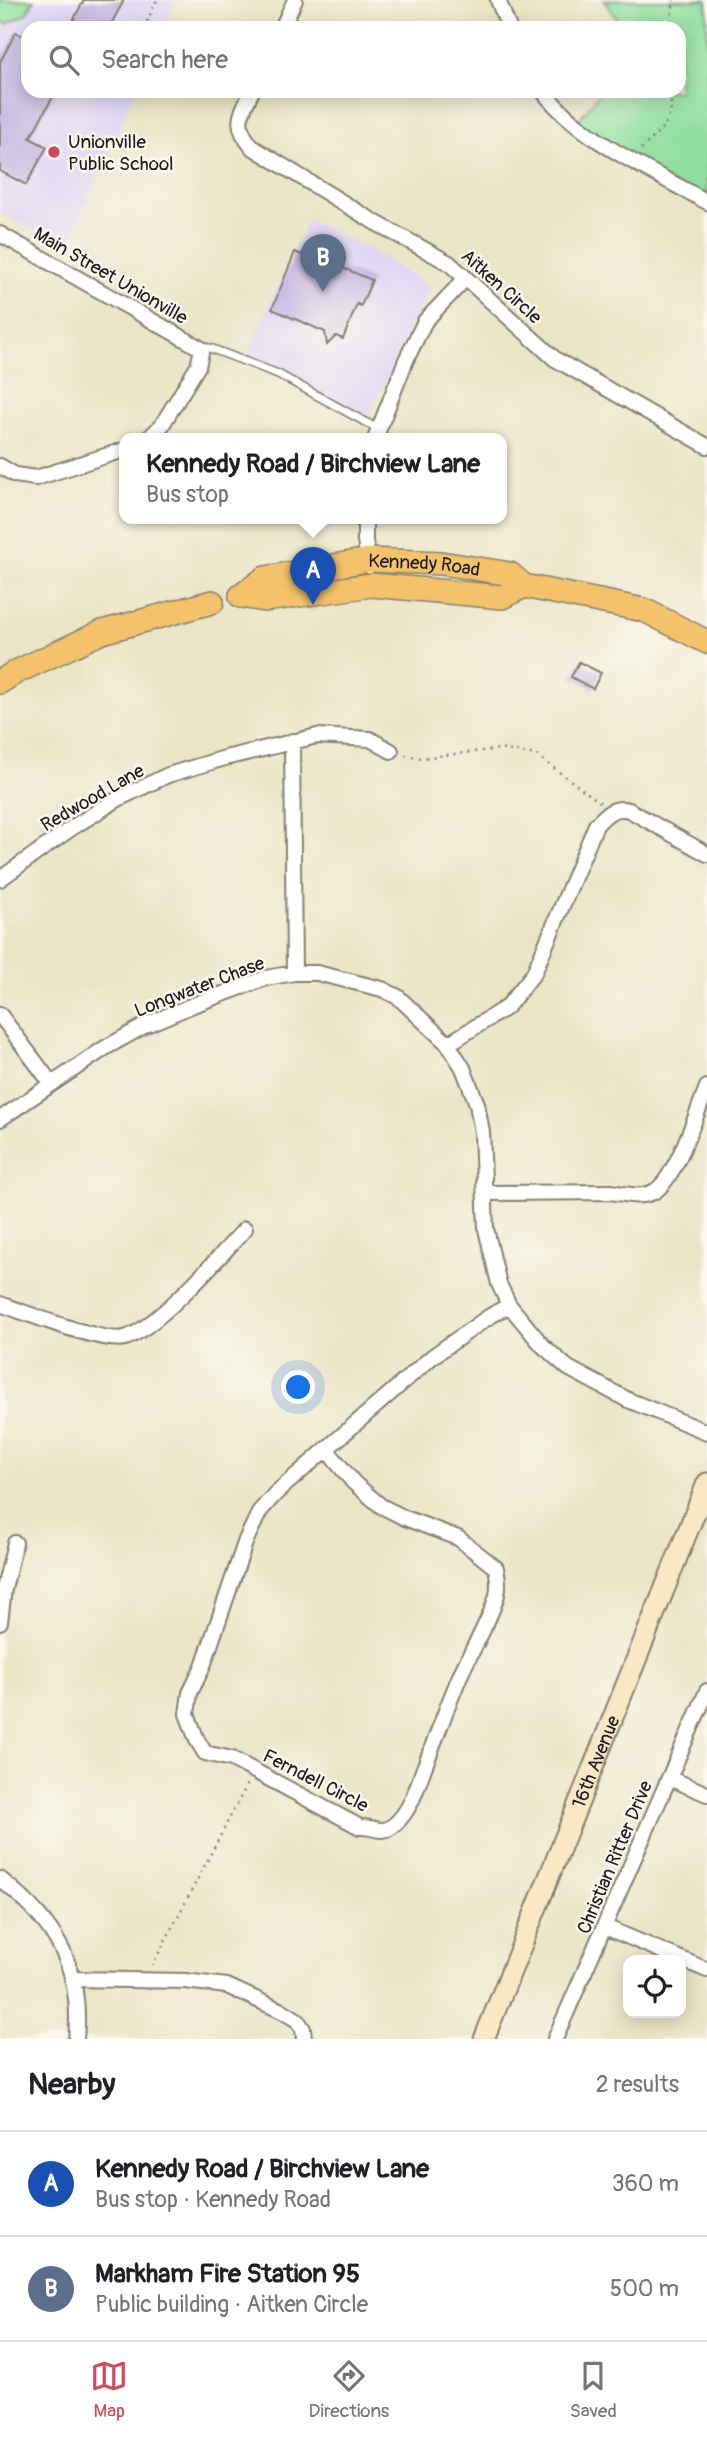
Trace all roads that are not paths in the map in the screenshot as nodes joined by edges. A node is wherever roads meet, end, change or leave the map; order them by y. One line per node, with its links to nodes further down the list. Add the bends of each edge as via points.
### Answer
1 (295, 0): 3 (street)
2 (498, 0): 4 (street)
3 (285, 21)
4 (506, 21)
5 (249, 98): 9 (street, Aitken Circle, via 239,126 253,147 449,263)
6 (550, 98): 7 (street, via 571,121)
7 (707, 202)
8 (0, 234): 10 (street, Main Street Unionville)
9 (466, 278): 13 (street, via 425,321); 14 (street, Aitken Circle, via 555,359)
10 (202, 349): 11 (street, via 198,366); 12 (lane, via 278,374)
11 (154, 433)
12 (375, 433)
13 (377, 433)
14 (707, 446)
15 (119, 452): 16 (street, via 36,478 15,475)
16 (0, 466)
17 (365, 524): 18 (street)
18 (368, 560): 19 (street); 20 (main road, Kennedy Road, via 441,563 510,575); 21 (main road, Kennedy Road, via 265,578)
19 (372, 585): 20 (main road, Kennedy Road, via 502,597); 21 (main road, Kennedy Road, via 265,600)
20 (524, 586): 23 (main road, Kennedy Road, via 644,610)
21 (241, 596): 22 (main road, Kennedy Road)
22 (212, 602): 24 (main road, Kennedy Road, via 102,632)
23 (707, 642)
24 (0, 682)
25 (292, 741): 26 (street, Redwood Lane, via 317,736 370,738); 28 (street, Redwood Lane, via 168,775 73,827); 29 (street)
26 (391, 751)
27 (707, 854): 31 (street, via 629,810 611,811 596,825 534,973 507,1007)
28 (0, 879)
29 (294, 973): 31 (street, Longwater Chase, via 317,973 382,989 398,997); 32 (street, Longwater Chase, via 266,978 146,1025)
30 (0, 1015): 32 (street)
31 (448, 1044): 35 (street, Longwater Chase, via 477,1104)
32 (51, 1083): 34 (street, Longwater Chase)
33 (707, 1087): 35 (street, via 675,1166 657,1191 632,1196 611,1192)
34 (0, 1119)
35 (485, 1193): 38 (street, Longwater Chase, via 486,1229)
36 (245, 1229): 37 (street, via 150,1325 123,1339 77,1331)
37 (0, 1304)
38 (509, 1305): 39 (street, Longwater Chase, via 568,1368 599,1387); 40 (street, Ferndell Circle, via 433,1356)
39 (707, 1432)
40 (326, 1449): 40 (street, Ferndell Circle, via 260,1511 190,1693 187,1714 205,1753 232,1759 360,1827 387,1830 410,1803 459,1677 498,1593 496,1568 458,1538 381,1506)
41 (707, 1483): 53 (main road, 16th Avenue)
42 (15, 1543): 43 (street)
43 (0, 1622)
44 (707, 1691): 45 (street, Christian Ritter Drive)
45 (669, 1778): 46 (street); 48 (street, Christian Ritter Drive)
46 (707, 1794)
47 (0, 1879): 50 (street, via 42,1917 57,1939)
48 (606, 1927): 49 (street); 54 (street, Christian Ritter Drive)
49 (707, 1970)
50 (72, 1979): 51 (street, via 78,1999); 52 (street, via 227,1986 297,2020)
51 (76, 2039)
52 (304, 2039)
53 (484, 2039)
54 (555, 2039)

